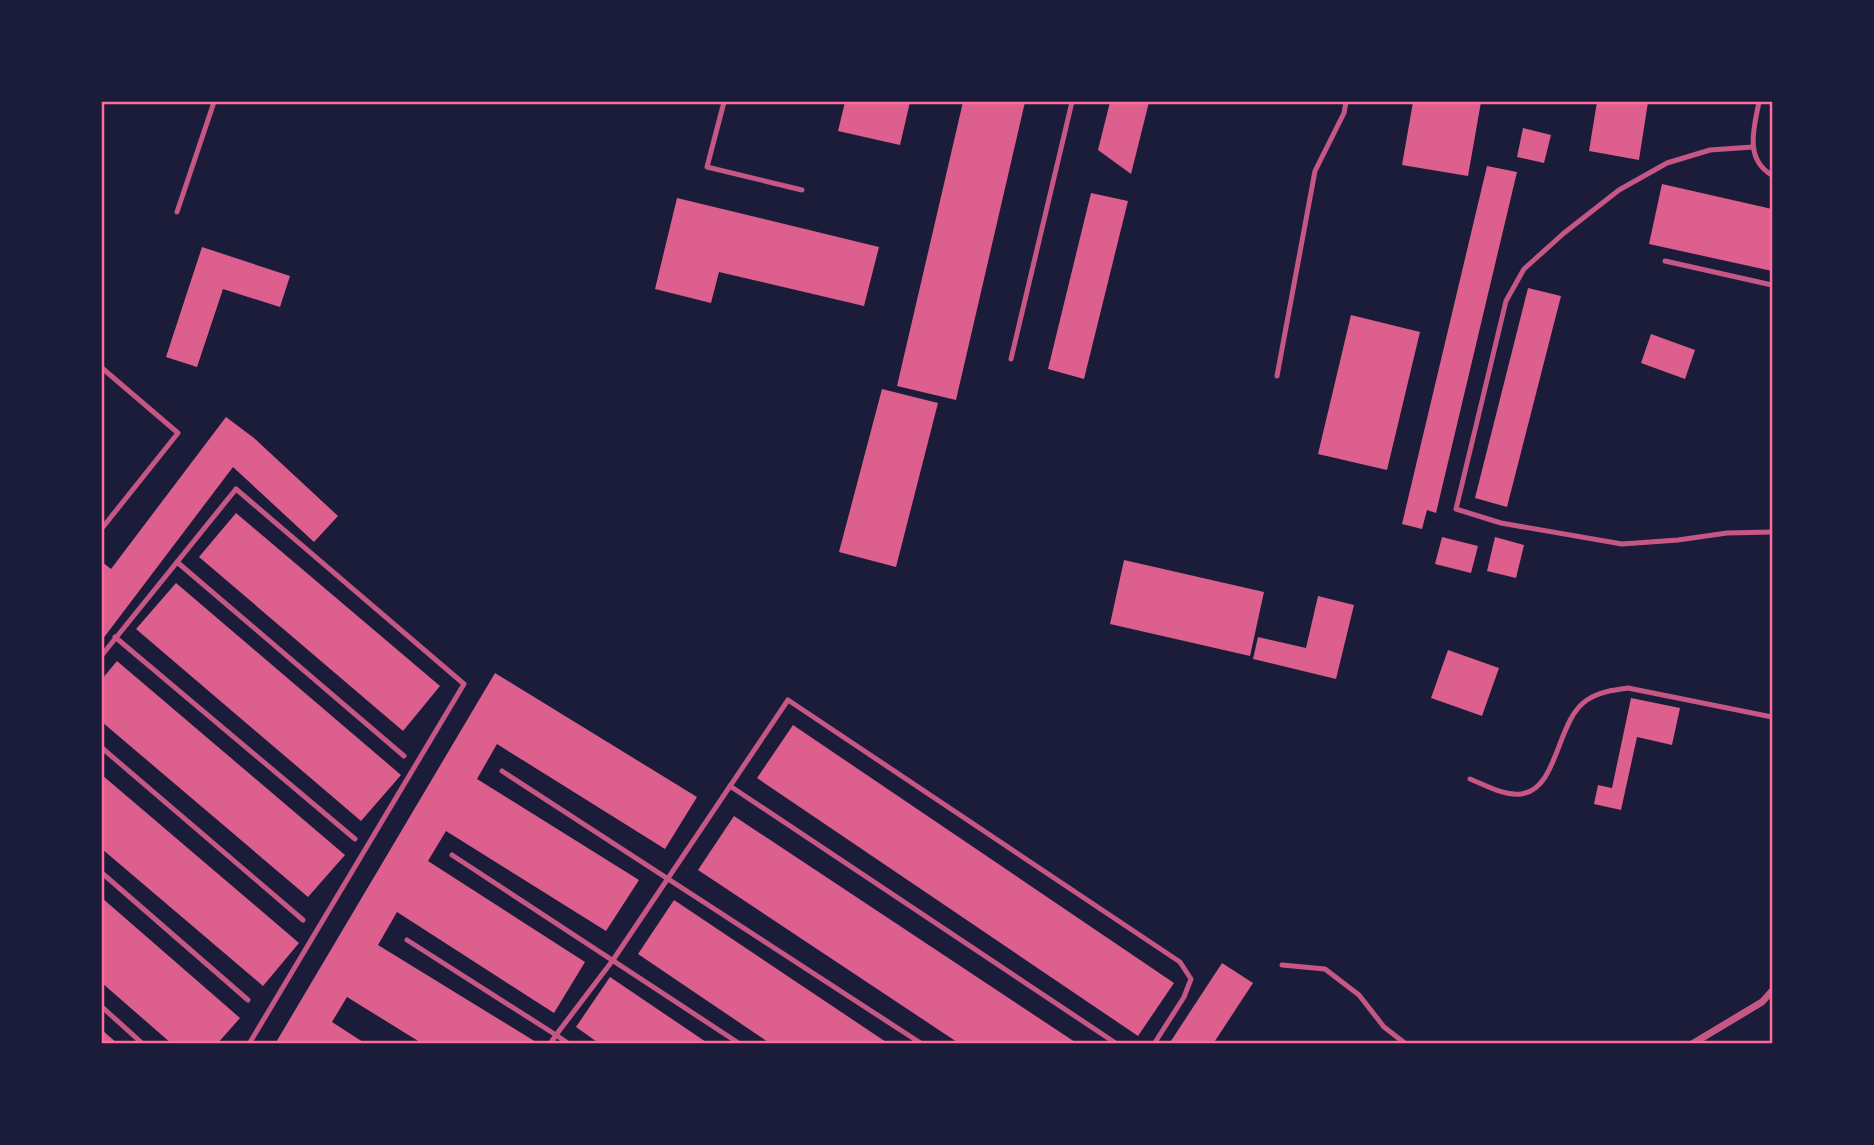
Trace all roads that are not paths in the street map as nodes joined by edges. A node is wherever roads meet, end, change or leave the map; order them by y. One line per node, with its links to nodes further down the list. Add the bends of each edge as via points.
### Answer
1 (214, 102): 9 (lane)
2 (724, 102): 8 (lane, via 707,167)
3 (1072, 102): 12 (lane)
4 (1346, 102): 14 (lane, via 1315,171)
5 (1759, 102): 6 (lane)
6 (1753, 147): 7 (lane, via 1757,161); 16 (lane, via 1710,150 1667,163 1619,190 1524,269 1506,301 1456,509 1501,523 1622,544)
7 (1773, 176)
8 (802, 190)
9 (177, 212)
10 (1665, 261): 11 (lane)
11 (1773, 285)
12 (1011, 359)
13 (102, 368): 15 (lane, via 178,433)
14 (1277, 376)
15 (103, 527)
16 (1773, 532)
17 (177, 562): 18 (lane); 22 (lane); 39 (lane, via 236,488 464,684)
18 (116, 637): 19 (lane); 26 (lane)
19 (102, 655)
20 (1773, 717): 24 (lane, via 1628,688 1606,691 1585,701 1570,718 1538,787 1523,794 1506,794)
21 (102, 748): 30 (lane)
22 (404, 756)
23 (502, 771): 29 (lane)
24 (1470, 779)
25 (730, 786): 29 (lane); 44 (lane); 45 (lane, via 788,700 1180,962 1191,979)
26 (355, 839)
27 (452, 855): 32 (lane)
28 (102, 873): 35 (lane)
29 (668, 879): 32 (lane); 43 (lane)
30 (303, 920)
31 (407, 940): 37 (lane)
32 (613, 960): 37 (lane); 42 (lane)
33 (1282, 965): 46 (lane, via 1325,969 1359,995 1384,1027)
34 (1773, 991): 47 (street)
35 (247, 1000)
36 (102, 1007): 38 (lane)
37 (556, 1035): 40 (lane); 41 (lane)
38 (143, 1044)
39 (248, 1044)
40 (550, 1044)
41 (569, 1044)
42 (740, 1044)
43 (922, 1044)
44 (1117, 1044)
45 (1154, 1044)
46 (1406, 1044)
47 (1692, 1044)

